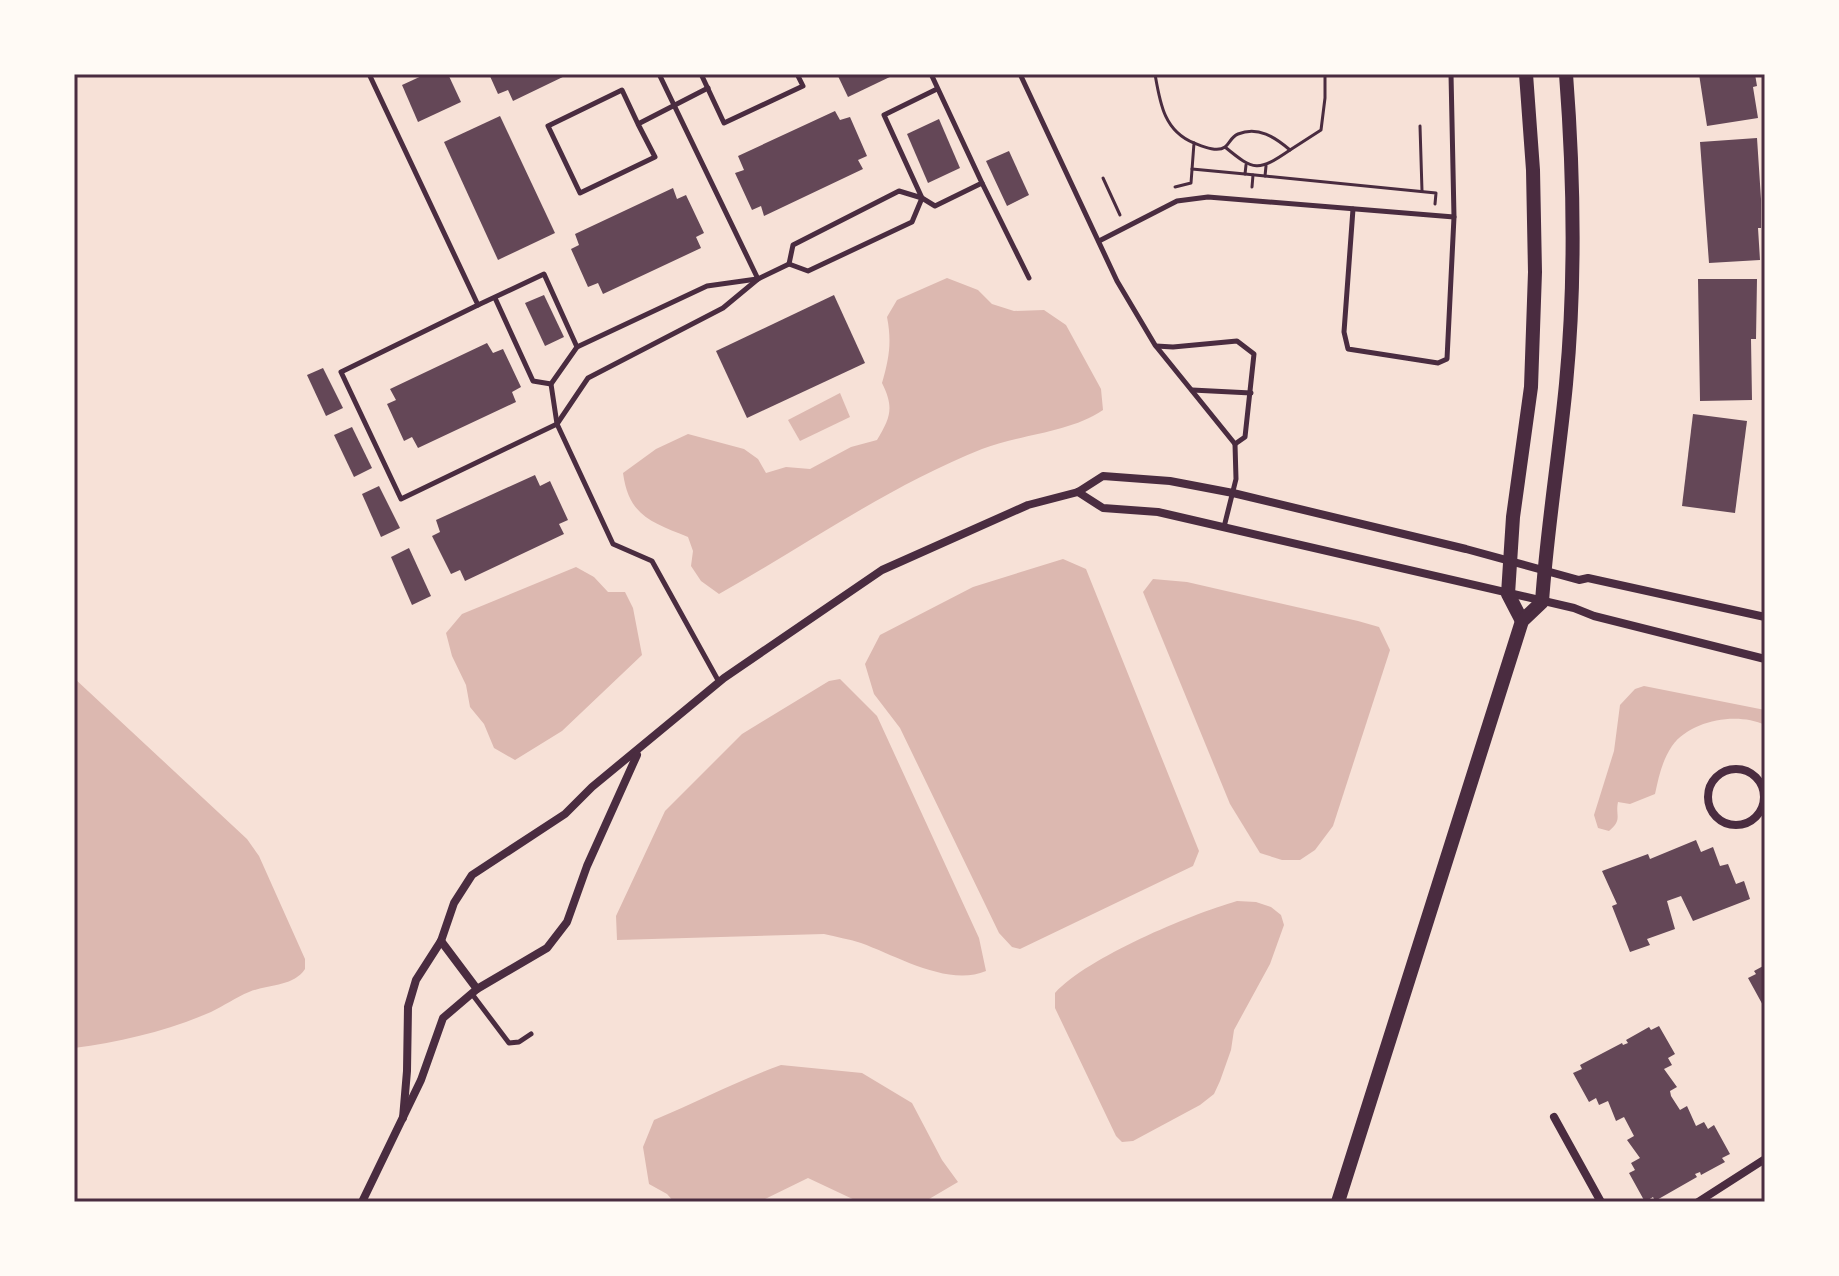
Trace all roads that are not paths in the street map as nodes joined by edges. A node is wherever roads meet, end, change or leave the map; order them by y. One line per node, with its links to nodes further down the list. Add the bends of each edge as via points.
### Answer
1 (369, 74): 23 (lane)
2 (659, 74): 12 (lane)
3 (701, 74): 10 (lane)
4 (797, 74): 10 (lane, via 803,86 724,123)
5 (931, 74): 11 (lane)
6 (1020, 74): 18 (lane)
7 (1451, 74): 17 (lane)
8 (1526, 74): 34 (main road, via 1535,286 1531,387)
9 (1566, 74): 35 (main road, via 1574,272)
10 (708, 88): 12 (lane)
11 (937, 89): 14 (lane); 15 (lane, via 884,115)
12 (674, 105): 13 (lane); 21 (lane)
13 (638, 124): 13 (lane, via 622,90 548,126 580,193 655,157)
14 (982, 183): 15 (lane, via 935,206); 20 (lane)
15 (922, 198): 19 (lane, via 912,222 808,271); 19 (lane, via 899,191 793,245)
16 (1353, 209): 17 (lane); 17 (lane, via 1344,332 1348,349 1438,363 1447,359); 18 (lane, via 1208,197 1177,201)
17 (1454, 217)
18 (1099, 241): 24 (lane)
19 (789, 264): 21 (lane)
20 (1029, 278)
21 (758, 279): 25 (lane, via 707,286); 29 (lane, via 723,308 588,378)
22 (495, 298): 23 (lane); 25 (lane, via 544,274); 26 (lane, via 533,381)
23 (478, 305): 29 (lane, via 341,372 401,499)
24 (1155, 345): 27 (lane); 28 (lane, via 1237,341 1254,354)
25 (577, 347): 26 (lane)
26 (551, 384): 29 (lane)
27 (1191, 390): 28 (lane); 30 (lane)
28 (1251, 393): 30 (lane, via 1245,437)
29 (557, 424): 41 (lane, via 613,544 652,561)
30 (1235, 444): 32 (lane)
31 (1078, 492): 32 (street, via 1103,476); 33 (street, via 1103,508 1158,512); 41 (street, via 1028,505 882,570)
32 (1233, 493): 33 (lane); 34 (street)
33 (1224, 528): 36 (street)
34 (1510, 560): 35 (street); 36 (main road)
35 (1544, 571): 37 (main road); 38 (street)
36 (1508, 594): 37 (street); 39 (main road)
37 (1542, 602): 39 (main road); 40 (street)
38 (1765, 617)
39 (1522, 621): 51 (main road)
40 (1765, 659)
41 (719, 682): 42 (street)
42 (639, 750): 44 (street, via 565,814 472,875 454,903); 45 (street, via 567,922 547,948)
43 (1764, 792): 43 (street, via 1754,776 1727,770 1713,781 1707,799 1714,816 1739,826 1756,817)
44 (441, 941): 45 (street); 48 (street, via 416,980 408,1007)
45 (474, 991): 46 (lane, via 509,1043); 48 (street, via 443,1018)
46 (531, 1034)
47 (1554, 1117): 52 (street)
48 (403, 1118): 50 (street)
49 (1765, 1159): 53 (street)
50 (362, 1202)
51 (1338, 1202)
52 (1601, 1202)
53 (1698, 1202)

